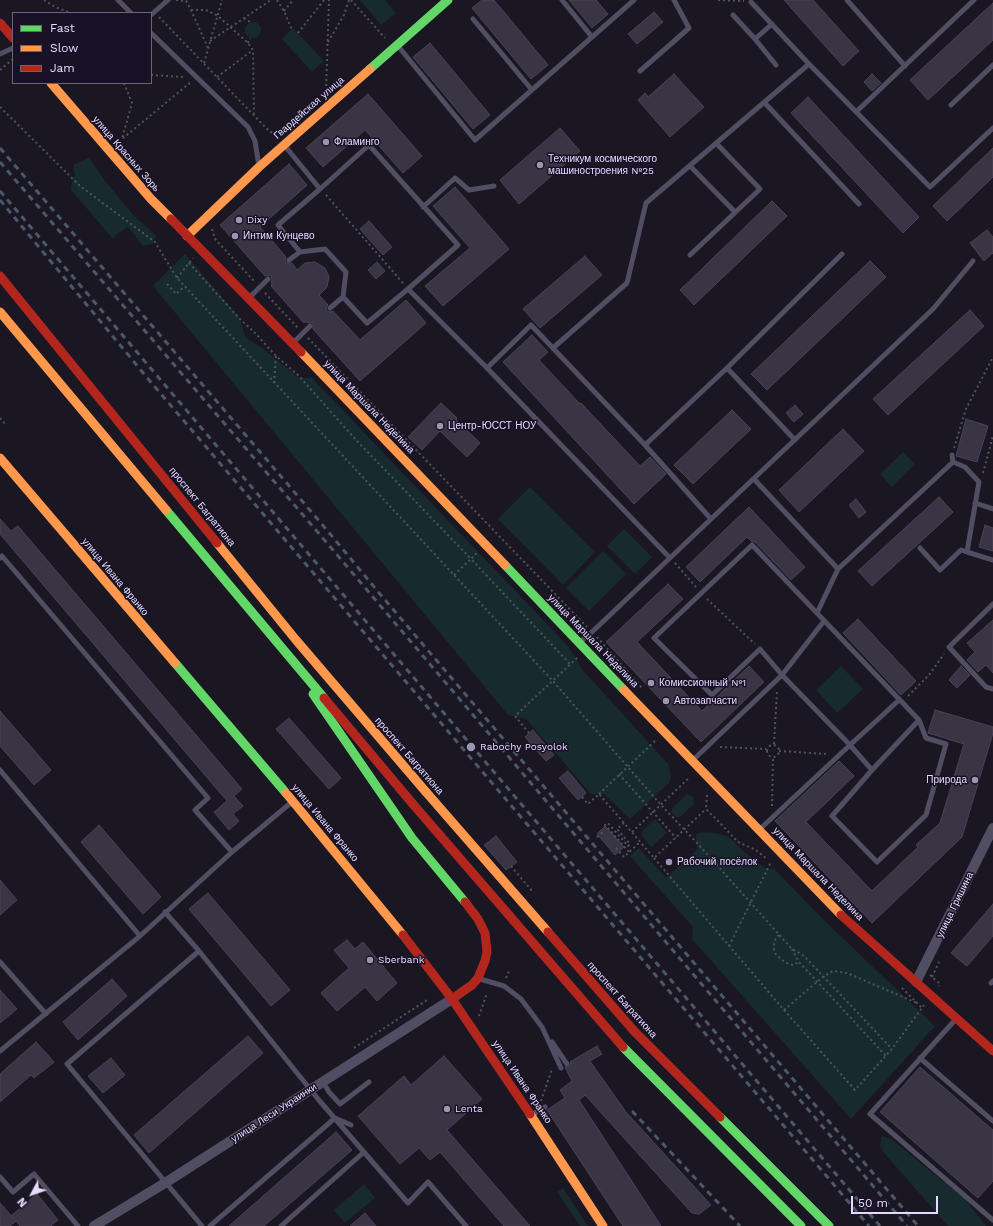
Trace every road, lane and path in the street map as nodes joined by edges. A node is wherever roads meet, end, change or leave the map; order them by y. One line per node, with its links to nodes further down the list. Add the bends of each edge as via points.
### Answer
1 (44, 0): 23 (path)
2 (118, 0): 24 (lane)
3 (168, 0): 25 (lane)
4 (173, 0): 21 (path, via 186,1)
5 (222, 0): 27 (path)
6 (271, 0): 28 (path)
7 (277, 0): 22 (path)
8 (293, 0): 22 (path)
9 (324, 0): 35 (path)
10 (329, 0): 42 (path)
11 (350, 0): 42 (path); 44 (path)
12 (448, 0): 44 (street, Гвардейская улица)
13 (562, 0): 38 (lane)
14 (634, 0): 38 (lane)
15 (674, 0): 56 (lane, via 689,28)
16 (718, 0): 17 (path)
17 (728, 0): 20 (path)
18 (847, 0): 54 (lane)
19 (974, 0): 54 (lane)
20 (751, 2): 32 (lane)
21 (191, 10): 27 (path, via 206,10); 46 (path)
22 (284, 11): 34 (path)
23 (68, 12)
24 (130, 12)
25 (153, 14): 50 (path)
26 (733, 15): 40 (lane)
27 (218, 16): 33 (path); 41 (path)
28 (244, 18): 30 (path); 33 (path)
29 (472, 20): 62 (lane)
30 (250, 22)
31 (0, 23): 37 (street)
32 (772, 24): 40 (lane); 51 (lane)
33 (230, 27): 41 (path); 43 (path)
34 (292, 30)
35 (298, 33)
36 (152, 34): 59 (lane)
37 (12, 37)
38 (592, 37): 62 (lane)
39 (250, 38): 43 (path)
40 (755, 39): 52 (lane)
41 (210, 41): 46 (path)
42 (328, 42): 66 (path)
43 (248, 43): 47 (path)
44 (395, 47): 62 (lane, via 475,140); 66 (street, Гвардейская улица)
45 (12, 48): 48 (lane)
46 (208, 49): 50 (path)
47 (253, 50): 58 (path); 68 (path)
48 (0, 54)
49 (12, 60): 55 (path)
50 (204, 63): 58 (path)
51 (809, 64): 63 (lane); 67 (lane)
52 (776, 65)
53 (993, 65): 64 (lane)
54 (905, 66): 67 (lane)
55 (0, 70)
56 (640, 71)
57 (152, 75): 59 (path)
58 (217, 77): 68 (path)
59 (197, 78): 61 (path, via 122,139 132,103); 74 (lane, via 248,127 255,141)
60 (52, 84): 81 (street, улица Красных Зорь, via 151,199)
61 (124, 84)
62 (532, 90)
63 (764, 102): 71 (lane); 77 (lane)
64 (951, 105)
65 (0, 107): 91 (path, via 80,186 155,242 177,278)
66 (325, 108): 72 (street, Гвардейская улица)
67 (856, 112): 69 (lane, via 930,187)
68 (254, 114): 70 (path, via 268,130 277,135)
69 (993, 128)
70 (279, 133)
71 (716, 143): 73 (lane); 79 (lane, via 760,189)
72 (284, 145): 74 (street, Гвардейская улица); 76 (lane)
73 (690, 166): 79 (lane); 101 (lane, via 646,203 627,283)
74 (259, 167): 80 (street, Гвардейская улица)
75 (494, 186): 78 (lane, via 469,190 455,178)
76 (320, 189): 78 (lane, via 369,145); 82 (lane, via 278,225); 93 (path)
77 (859, 204)
78 (423, 207): 93 (lane, via 458,246)
79 (735, 212): 84 (lane)
80 (204, 221): 81 (street, Гвардейская улица); 92 (path, via 211,228 214,239)
81 (188, 236): 94 (street, улица Маршала Неделина)
82 (300, 252): 85 (lane); 95 (lane, via 325,249 346,272)
83 (842, 254): 105 (lane)
84 (690, 255)
85 (289, 260)
86 (973, 261): 110 (lane, via 933,309)
87 (189, 263): 102 (path)
88 (0, 276): 236 (street, проспект Багратиона, bridge, via 296,640 634,1031)
89 (268, 279): 92 (lane)
90 (167, 284): 91 (path, via 176,294)
91 (185, 286): 106 (path)
92 (260, 288): 94 (lane); 99 (path)
93 (408, 289): 95 (lane, via 367,323); 104 (lane)
94 (249, 298): 100 (street, улица Маршала Неделина)
95 (343, 298): 96 (lane)
96 (330, 308)
97 (0, 312): 138 (street)
98 (310, 326): 99 (lane)
99 (302, 333): 100 (lane); 133 (path)
100 (292, 343): 120 (street, улица Маршала Неделина)
101 (553, 348): 104 (lane, via 531,325); 111 (lane)
102 (276, 356): 106 (path); 125 (path, via 299,376)
103 (993, 357): 112 (path, via 966,409)
104 (487, 368): 124 (lane)
105 (727, 368): 110 (lane); 111 (lane)
106 (274, 383): 128 (path)
107 (0, 418): 108 (path)
108 (5, 424)
109 (993, 436): 115 (path)
110 (796, 440): 116 (lane)
111 (645, 445): 119 (lane)
112 (952, 455): 114 (lane)
113 (0, 458): 166 (street, улица Ивана Франко)
114 (953, 462): 117 (lane, via 965,467 979,482); 127 (lane)
115 (983, 474)
116 (754, 479): 119 (lane); 127 (lane)
117 (975, 504): 118 (lane); 122 (lane)
118 (993, 509)
119 (712, 519): 124 (lane)
120 (486, 545): 125 (path); 134 (street, улица Маршала Неделина)
121 (920, 548): 122 (lane, via 940,570 961,550)
122 (967, 552): 126 (lane)
123 (0, 558): 181 (lane, via 2,556 208,798 195,810)
124 (670, 558): 129 (path); 133 (lane)
125 (471, 559): 128 (path); 139 (path)
126 (993, 560)
127 (838, 569): 131 (lane)
128 (454, 575): 142 (path)
129 (702, 593): 131 (lane, via 752,545); 137 (path); 137 (lane, via 654,638 712,695)
130 (993, 604): 135 (lane)
131 (817, 613): 132 (lane)
132 (824, 621): 140 (lane); 144 (lane)
133 (592, 632): 134 (lane); 136 (path, via 598,638)
134 (579, 642): 136 (street, улица Маршала Неделина)
135 (949, 647): 143 (lane, via 986,688); 144 (path, via 929,675)
136 (586, 649): 139 (path); 155 (street, улица Маршала Неделина)
137 (760, 649): 140 (lane)
138 (282, 650): 195 (street, via 412,838 478,919 487,943); 235 (street, bridge, via 619,1044)
139 (570, 664): 142 (path)
140 (782, 675): 141 (lane); 149 (lane)
141 (777, 679): 148 (path); 150 (lane)
142 (552, 680): 146 (path, via 515,716); 156 (path)
143 (993, 689)
144 (900, 701): 145 (lane); 149 (lane)
145 (919, 720): 158 (lane); 158 (lane, via 926,738 946,744 926,815 877,862 832,816)
146 (529, 733)
147 (656, 741): 156 (path)
148 (774, 744): 151 (path); 152 (path)
149 (850, 745): 153 (lane); 158 (lane)
150 (708, 746): 151 (path); 155 (lane)
151 (766, 749): 154 (path, via 768,755)
152 (779, 750): 153 (path); 154 (path, via 778,755)
153 (838, 755): 170 (lane)
154 (773, 758): 170 (path)
155 (692, 761): 174 (street, улица Маршала Неделина)
156 (627, 766): 160 (path); 167 (path)
157 (0, 770): 187 (lane)
158 (872, 770)
159 (685, 772): 161 (path)
160 (620, 774): 164 (path); 169 (path)
161 (690, 777): 162 (path); 167 (path)
162 (694, 782)
163 (703, 791): 168 (path, via 707,796)
164 (599, 794): 165 (path, via 588,804); 171 (path)
165 (582, 797)
166 (293, 801): 181 (lane); 201 (street, улица Ивана Франко)
167 (661, 805): 169 (path); 173 (path)
168 (706, 809): 173 (path); 184 (path, via 738,842 756,850 771,862)
169 (653, 812): 175 (path); 178 (path)
170 (772, 818): 174 (lane)
171 (624, 823): 175 (path); 182 (path, via 617,829 630,844 628,846 608,823 605,826)
172 (993, 828): 198 (street, улица Гришина)
173 (684, 830): 178 (path); 184 (path)
174 (759, 830): 198 (street, улица Маршала Неделина, via 839,914)
175 (632, 832): 179 (path)
176 (604, 834): 177 (path, via 603,832)
177 (597, 837)
178 (676, 838): 183 (path)
179 (640, 842): 182 (path); 183 (path)
180 (616, 848): 182 (path, via 624,857)
181 (232, 852): 185 (lane)
182 (629, 852)
183 (654, 858): 188 (path)
184 (751, 903): 186 (path); 188 (path)
185 (165, 912): 187 (lane); 190 (lane)
186 (779, 935): 189 (path); 192 (path, via 774,943 776,955 786,963 793,965)
187 (140, 936): 204 (lane)
188 (729, 946): 203 (path)
189 (791, 948): 192 (path); 194 (path, via 804,956)
190 (199, 951): 218 (lane); 226 (lane, via 67,1064)
191 (0, 962): 204 (lane)
192 (799, 962): 197 (path)
193 (509, 971): 196 (path)
194 (824, 976): 197 (path); 202 (path, via 833,971 847,973); 208 (path)
195 (478, 978): 201 (street); 207 (lane, via 504,986 512,992 521,999)
196 (506, 980)
197 (817, 982): 203 (path); 211 (path)
198 (916, 982): 200 (street, улица Маршала Неделина)
199 (487, 993): 205 (path)
200 (932, 996): 206 (street, улица Маршала Неделина); 208 (path)
201 (452, 999): 216 (street, улица Леси Украинки); 220 (street, улица Ивана Франко)
202 (918, 1004)
203 (784, 1010): 211 (path, via 856,1090)
204 (46, 1014): 209 (lane)
205 (479, 1017)
206 (957, 1018): 210 (street, улица Маршала Неделина); 212 (lane)
207 (542, 1027): 214 (lane); 215 (lane)
208 (892, 1049): 211 (path)
209 (0, 1051)
210 (993, 1051)
211 (886, 1056)
212 (920, 1058): 222 (lane); 227 (lane, via 870,1114)
213 (554, 1064): 220 (path)
214 (567, 1064)
215 (561, 1068)
216 (323, 1082): 217 (lane, via 340,1104); 218 (street, улица Леси Украинки)
217 (369, 1082)
218 (311, 1090): 221 (lane); 226 (street, улица Леси Украинки)
219 (545, 1106): 220 (lane)
220 (534, 1113): 234 (street, улица Ивана Франко)
221 (335, 1118): 223 (lane); 224 (lane); 231 (lane)
222 (993, 1122)
223 (351, 1126)
224 (364, 1152): 232 (lane); 233 (lane, via 408,1203 428,1182)
225 (0, 1177): 228 (lane, via 13,1192 34,1174)
226 (165, 1183): 229 (street, улица Леси Украинки); 230 (lane)
227 (993, 1220)
228 (78, 1226)
229 (94, 1226)
230 (202, 1226)
231 (210, 1226)
232 (281, 1226)
233 (466, 1226)
234 (603, 1226)
235 (802, 1226)
236 (829, 1226)

